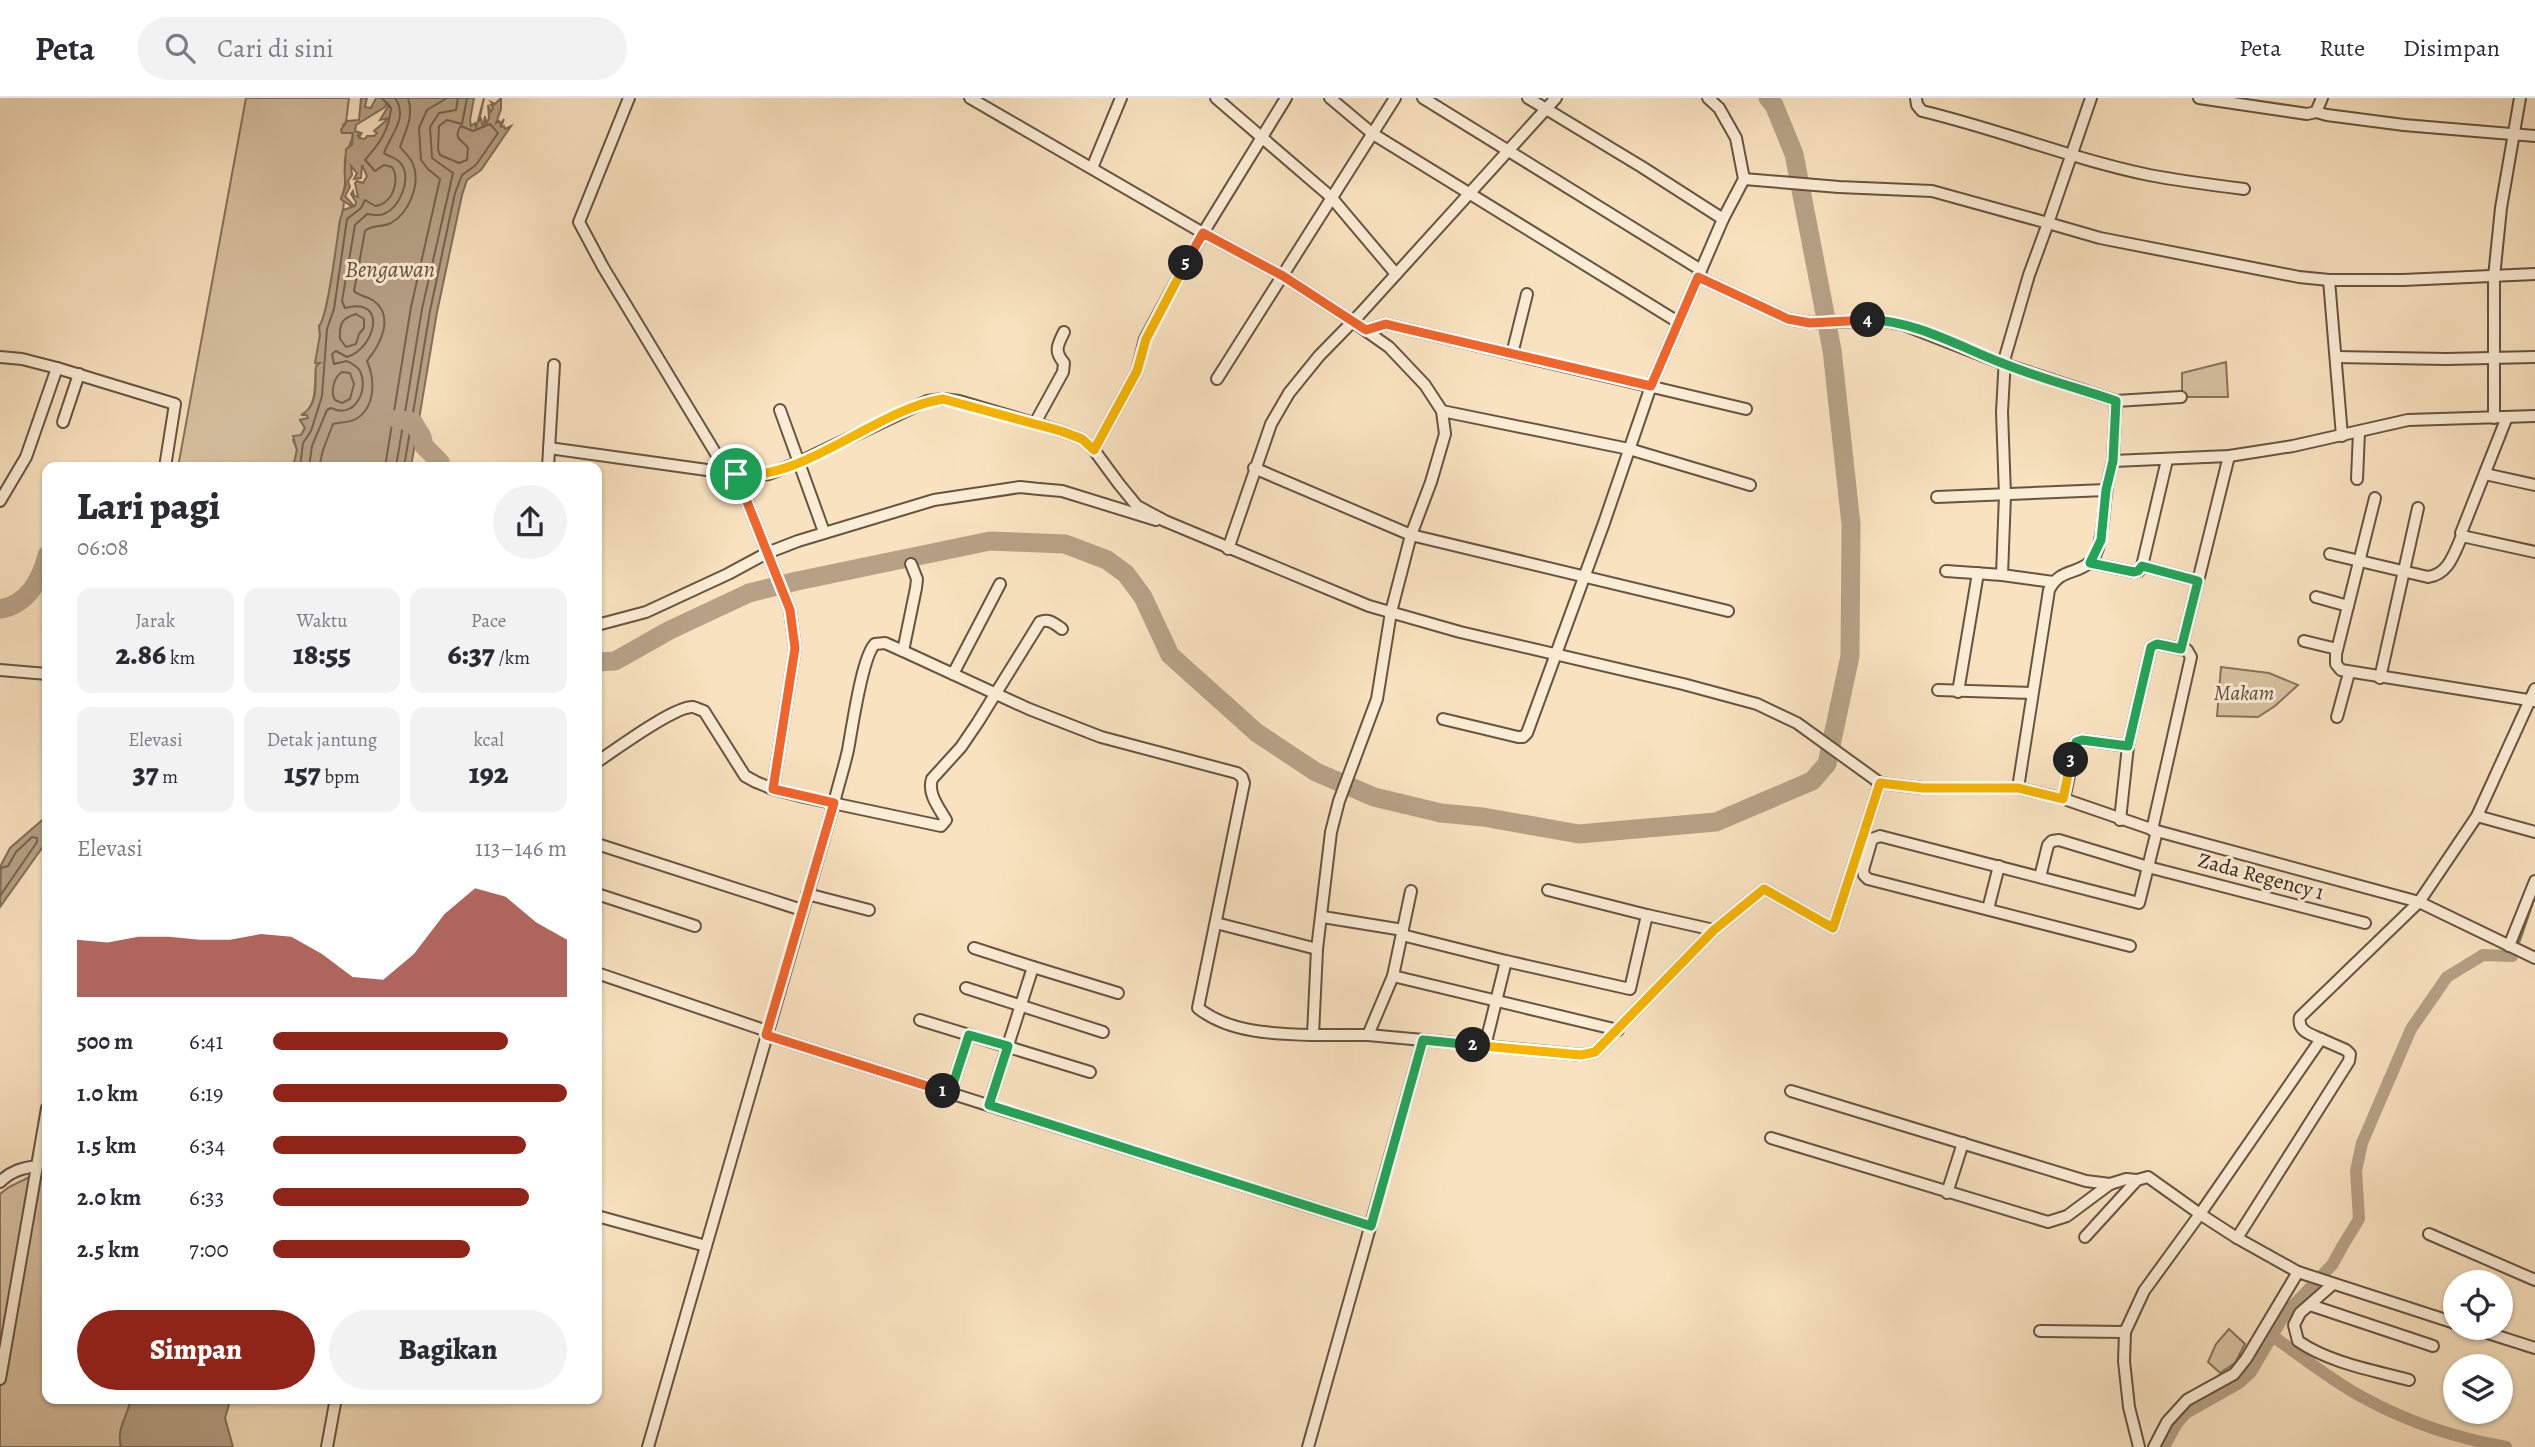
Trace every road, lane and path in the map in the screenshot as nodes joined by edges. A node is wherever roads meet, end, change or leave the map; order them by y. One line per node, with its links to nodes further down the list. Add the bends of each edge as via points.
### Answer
1 (629, 98): 78 (street, via 579,222)
2 (970, 98): 26 (street)
3 (1121, 98): 26 (street)
4 (1216, 98): 23 (street)
5 (1286, 98): 23 (street)
6 (1330, 98): 20 (street)
7 (1395, 98): 20 (street)
8 (1423, 98): 24 (street)
9 (1528, 98): 18 (street)
10 (1556, 98): 18 (street)
11 (1708, 98): 27 (street, via 1736,138)
12 (1916, 98): 25 (street, via 1922,111)
13 (2091, 98): 25 (street)
14 (2199, 98): 17 (street)
15 (2322, 98): 19 (street)
16 (2520, 98): 21 (street)
17 (2233, 101): 19 (street)
18 (1547, 110): 24 (street); 31 (street)
19 (2316, 112): 21 (street)
20 (1373, 134): 29 (street); 30 (street)
21 (2513, 134): 22 (street); 38 (street)
22 (2535, 136)
23 (1262, 139): 30 (street); 33 (street)
24 (1511, 150): 29 (street); 34 (street)
25 (2072, 154): 28 (street, via 2148,175); 32 (street)
26 (1092, 168): 33 (street)
27 (1744, 178): 31 (street); 32 (street, via 1932,191)
28 (2244, 189)
29 (1470, 193): 35 (street); 42 (street)
30 (1331, 197): 35 (street); 37 (street)
31 (1723, 219): 34 (street)
32 (2048, 223): 39 (street, via 2246,269); 50 (street)
33 (1203, 233): 37 (street); 70 (street)
34 (1699, 273): 42 (street); 50 (street, via 1788,319 1810,323 1879,320 1904,325)
35 (1396, 274): 41 (street)
36 (2535, 274): 38 (street)
37 (1283, 276): 41 (street); 54 (street)
38 (2494, 277): 39 (street); 47 (street)
39 (2329, 280): 46 (street)
40 (1527, 294): 45 (street)
41 (1352, 321): 43 (street); 77 (street, via 1289,393)
42 (1678, 322): 55 (street)
43 (1366, 330): 45 (street, via 1386,324); 60 (street, via 1389,347)
44 (1064, 332): 65 (street, via 1056,349 1064,363 1063,372)
45 (1512, 354): 55 (street)
46 (2336, 357): 47 (street); 67 (street)
47 (2493, 357): 48 (street); 63 (street)
48 (2535, 357)
49 (0, 358): 52 (street)
50 (2004, 364): 57 (street); 84 (street)
51 (554, 365): 68 (street)
52 (57, 368): 53 (street); 87 (street, via 26,457)
53 (79, 374): 64 (street); 74 (street, via 175,404)
54 (1217, 379)
55 (1651, 386): 58 (street); 69 (street)
56 (2180, 397): 57 (street)
57 (2116, 401): 73 (street)
58 (1746, 409)
59 (780, 410): 76 (street)
60 (1442, 411): 69 (street); 91 (street, via 1445,434)
61 (2535, 416): 62 (street)
62 (2507, 417): 63 (street); 79 (street)
63 (2494, 418): 66 (street, via 2407,420)
64 (63, 422)
65 (1035, 424): 70 (street, via 1082,439); 76 (street, via 959,401 935,400)
66 (2358, 432): 67 (street); 80 (street)
67 (2342, 436): 71 (street)
68 (549, 448): 75 (street); 78 (street)
69 (1629, 449): 81 (street); 105 (street)
70 (1094, 450): 89 (street, via 1138,506)
71 (2229, 456): 72 (street); 106 (street)
72 (2167, 460): 73 (street); 100 (street)
73 (2113, 461): 83 (street)
74 (166, 462)
75 (548, 462)
76 (797, 463): 78 (street, via 769,474); 90 (street)
77 (1254, 468): 91 (street); 93 (street)
78 (732, 473): 95 (street)
79 (2485, 474): 82 (street); 92 (street, via 2460,531)
80 (2357, 479)
81 (1750, 485)
82 (2535, 485)
83 (2106, 490): 84 (street); 98 (street, via 2101,540)
84 (2005, 495): 85 (street); 104 (street)
85 (1937, 497)
86 (2375, 498): 97 (street)
87 (0, 501)
88 (2418, 508): 102 (street)
89 (1164, 521): 90 (street, via 1062,491 1020,488 934,500); 93 (street)
90 (824, 532): 95 (street)
91 (1411, 535): 105 (street); 112 (street)
92 (2462, 536): 94 (street); 102 (street, via 2445,570 2437,576)
93 (1228, 549): 112 (street, via 1345,598)
94 (2535, 552)
95 (767, 553): 113 (street, via 646,612); 137 (street, via 790,610 795,648)
96 (2330, 555): 97 (street)
97 (2359, 562): 102 (street); 110 (street)
98 (2090, 563): 100 (street, via 2134,572); 107 (street)
99 (911, 564): 118 (street, via 917,579)
100 (2142, 566): 106 (street)
101 (1946, 571): 103 (street)
102 (2404, 572): 124 (street)
103 (1978, 573): 104 (street); 127 (street)
104 (2002, 575): 107 (street)
105 (1583, 578): 111 (street); 119 (street)
106 (2198, 581): 116 (street)
107 (2053, 582): 129 (street)
108 (1000, 584): 123 (street)
109 (2316, 597): 110 (street)
110 (2348, 606): 117 (street)
111 (1728, 611)
112 (1391, 612): 119 (street); 158 (street, via 1377,699 1331,832)
113 (602, 624)
114 (1062, 629): 128 (street, via 1051,621 1040,622)
115 (2304, 641): 117 (street)
116 (2181, 649): 133 (street, via 2151,647); 142 (street, via 2191,657)
117 (2337, 649): 121 (street, via 2336,664)
118 (903, 651): 123 (street); 139 (street, via 880,643 869,650)
119 (1554, 655): 132 (street, via 1523,737); 135 (street, via 1757,704 1797,723)
120 (0, 670): 122 (street)
121 (2349, 673): 124 (street); 131 (street)
122 (42, 674)
123 (953, 674): 128 (street)
124 (2379, 678): 130 (street)
125 (2535, 689): 130 (street)
126 (1938, 690): 127 (street)
127 (1958, 692): 129 (street)
128 (995, 693): 139 (street, via 961,747 930,783 944,825); 159 (street, via 1101,737 1242,777)
129 (2032, 693): 136 (street)
130 (2532, 701): 140 (street)
131 (2337, 717)
132 (1443, 719)
133 (2128, 746): 138 (street, via 2076,742); 141 (street)
134 (602, 759): 137 (street, via 655,724 693,708 704,711 745,776)
135 (1880, 783): 136 (street); 162 (street, via 1833,928 1764,889)
136 (2018, 788): 138 (street)
137 (773, 789): 139 (street)
138 (2063, 799): 141 (street)
139 (834, 803): 151 (street)
140 (2477, 816): 143 (street); 153 (street)
141 (2120, 820): 142 (street)
142 (2155, 831): 146 (street); 153 (street)
143 (2535, 832)
144 (602, 847): 154 (street)
145 (1998, 866): 147 (street); 155 (street); 155 (street, via 1880,836 1872,839 1863,870 1868,879)
146 (2148, 867): 147 (street, Zada Regency 1, via 2059,840 2048,845); 147 (street, via 2139,903); 160 (street, Zada Regency 1)
147 (2040, 877)
148 (2535, 881): 165 (street)
149 (1548, 890): 157 (street)
150 (1411, 891): 163 (street)
151 (807, 894): 154 (street); 156 (street)
152 (602, 896): 161 (street)
153 (2419, 902): 165 (street); 186 (street, via 2300,1017 2302,1029)
154 (802, 909): 182 (street)
155 (1988, 909): 164 (street)
156 (869, 910)
157 (1647, 915): 162 (street); 174 (street)
158 (1323, 917): 163 (street); 167 (street)
159 (1216, 923): 167 (street); 184 (street, via 1198,1008 1220,1021 1266,1033)
160 (2365, 923)
161 (695, 926)
162 (1714, 930): 176 (street)
163 (1403, 932): 169 (street); 172 (street)
164 (2130, 946)
165 (2510, 946): 168 (street)
166 (974, 948): 170 (street)
167 (1317, 949): 184 (street)
168 (2535, 958)
169 (1506, 961): 174 (street); 177 (street)
170 (1033, 967): 175 (street); 178 (street)
171 (602, 975): 182 (street)
172 (1393, 976): 177 (street); 185 (street)
173 (966, 988): 178 (street)
174 (1630, 989): 176 (street)
175 (1118, 993)
176 (1651, 997): 180 (street)
177 (1496, 1001): 180 (street); 189 (street)
178 (1021, 1006): 181 (street); 188 (street)
179 (920, 1020): 183 (street)
180 (1618, 1030): 189 (street, via 1595,1052 1581,1055)
181 (1104, 1032)
182 (767, 1033): 192 (street); 208 (street)
183 (969, 1035): 188 (street); 192 (street)
184 (1313, 1035): 185 (street)
185 (1368, 1035): 187 (street)
186 (2321, 1039): 202 (street); 207 (street, via 2346,1050 2349,1062)
187 (1423, 1040): 189 (street); 204 (street)
188 (1008, 1046): 190 (street); 193 (street)
189 (1485, 1046)
190 (1090, 1072)
191 (1791, 1091): 196 (street)
192 (950, 1093): 193 (street)
193 (989, 1105): 204 (street)
194 (42, 1137): 197 (street)
195 (1771, 1138): 201 (street)
196 (1962, 1143): 200 (street, via 2085,1181); 201 (street)
197 (37, 1166): 199 (street, via 20,1168); 219 (street)
198 (2137, 1180): 200 (street); 202 (street, via 2155,1180); 206 (street)
199 (0, 1182)
200 (2110, 1184): 201 (street, via 2067,1216 2048,1222)
201 (1947, 1193)
202 (2200, 1214): 207 (street); 215 (street, via 2144,1291)
203 (602, 1217): 208 (street)
204 (1371, 1226): 224 (street)
205 (2429, 1234): 210 (street)
206 (2085, 1237)
207 (2237, 1238): 209 (street)
208 (706, 1246): 223 (street)
209 (2302, 1274): 211 (street); 226 (street, via 2234,1374 2187,1399)
210 (2535, 1280)
211 (2327, 1282): 212 (street); 213 (street)
212 (2310, 1305): 217 (street); 220 (street, via 2294,1325 2298,1341 2346,1363)
213 (2443, 1319)
214 (2040, 1331): 215 (street)
215 (2125, 1332): 225 (street, via 2129,1407)
216 (2510, 1340): 218 (street)
217 (2433, 1346)
218 (2535, 1348)
219 (0, 1379)
220 (2409, 1380)
221 (335, 1404): 222 (street)
222 (327, 1447)
223 (648, 1447)
224 (1308, 1447)
225 (2139, 1447)
226 (2154, 1447)

